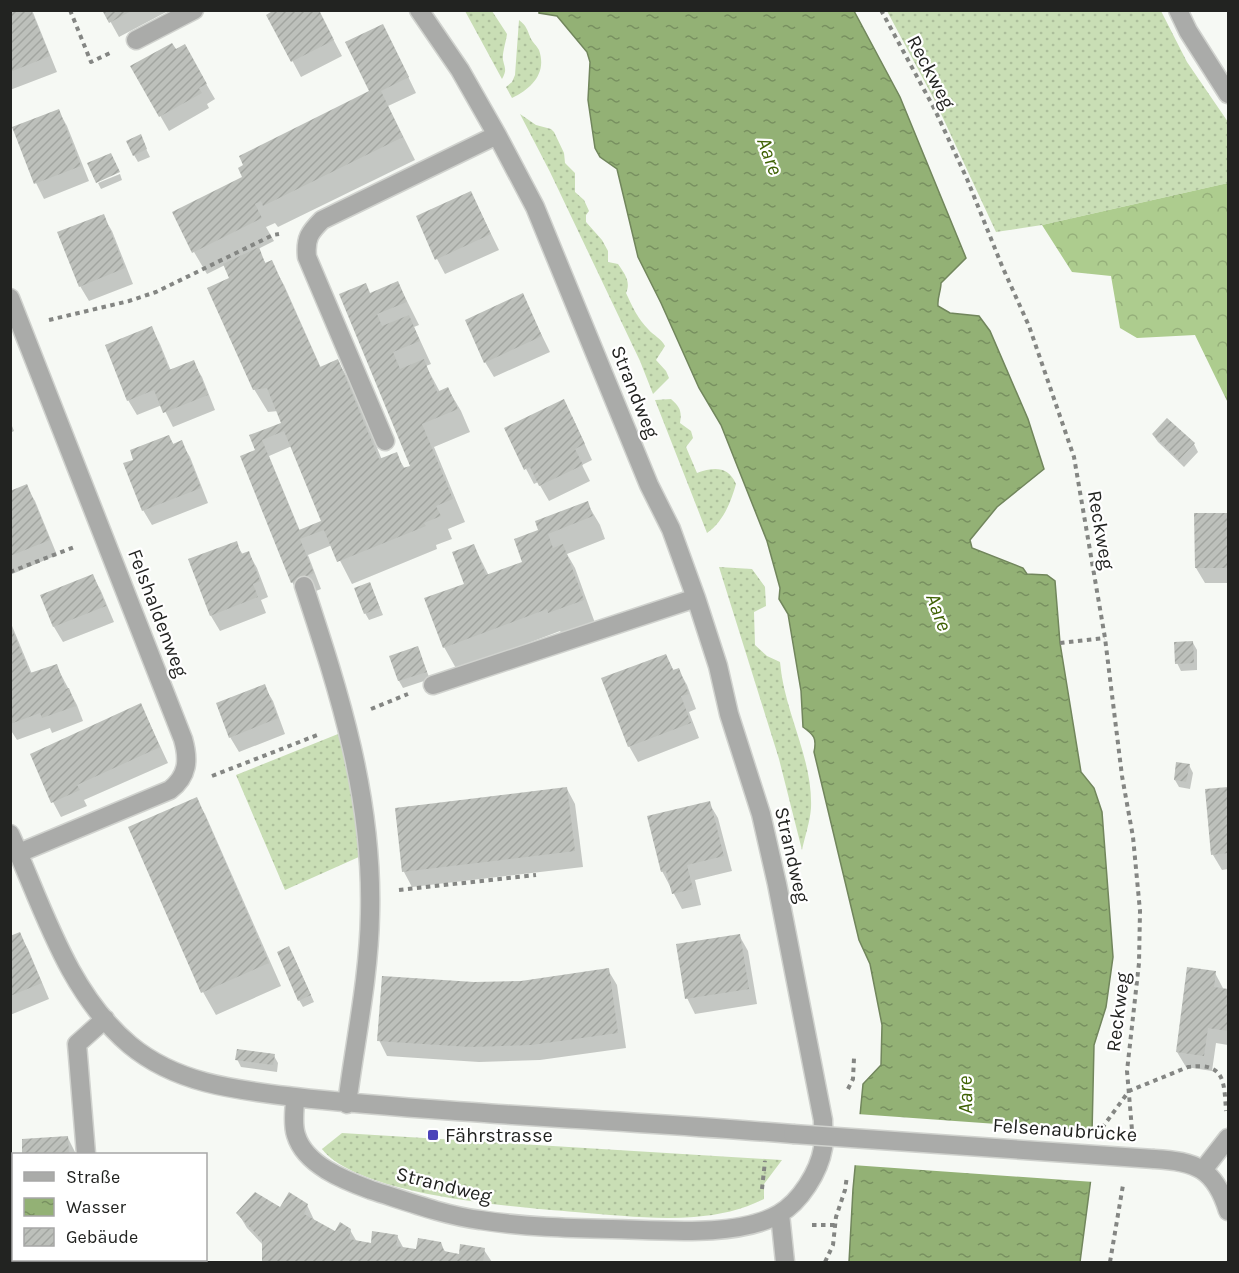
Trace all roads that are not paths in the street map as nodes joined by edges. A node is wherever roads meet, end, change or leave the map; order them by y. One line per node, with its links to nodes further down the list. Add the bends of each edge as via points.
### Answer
1 (194, 10): 4 (street)
2 (419, 10): 6 (street, Strandweg, via 460,70)
3 (1178, 10): 5 (street)
4 (136, 40)
5 (1228, 94)
6 (497, 135): 8 (street, via 322,220 310,232 308,257); 10 (street, Strandweg, via 535,207 649,485 671,529)
7 (10, 298): 13 (street, Felshaldenweg, via 183,739 187,759 177,784 158,796)
8 (385, 441)
9 (304, 586): 16 (street, via 345,718 362,789 368,837 371,891 367,962)
10 (696, 598): 11 (street); 21 (street, Strandweg, via 764,826 823,1120 819,1162 806,1188)
11 (433, 685)
12 (10, 834): 13 (street)
13 (19, 853): 14 (street, via 74,977)
14 (105, 1019): 15 (street, via 129,1044 172,1071 235,1089); 18 (street, via 77,1044)
15 (295, 1097): 16 (street); 21 (street, Strandweg, via 294,1127 303,1149 314,1161 371,1190 479,1220 572,1228 710,1230 764,1221)
16 (347, 1104): 19 (street, Felsenaubrücke, bridge, via 1177,1160)
17 (1228, 1138): 19 (street)
18 (86, 1153)
19 (1203, 1170): 20 (street, via 1218,1184)
20 (1228, 1211)
21 (780, 1214): 22 (street)
22 (785, 1263)

